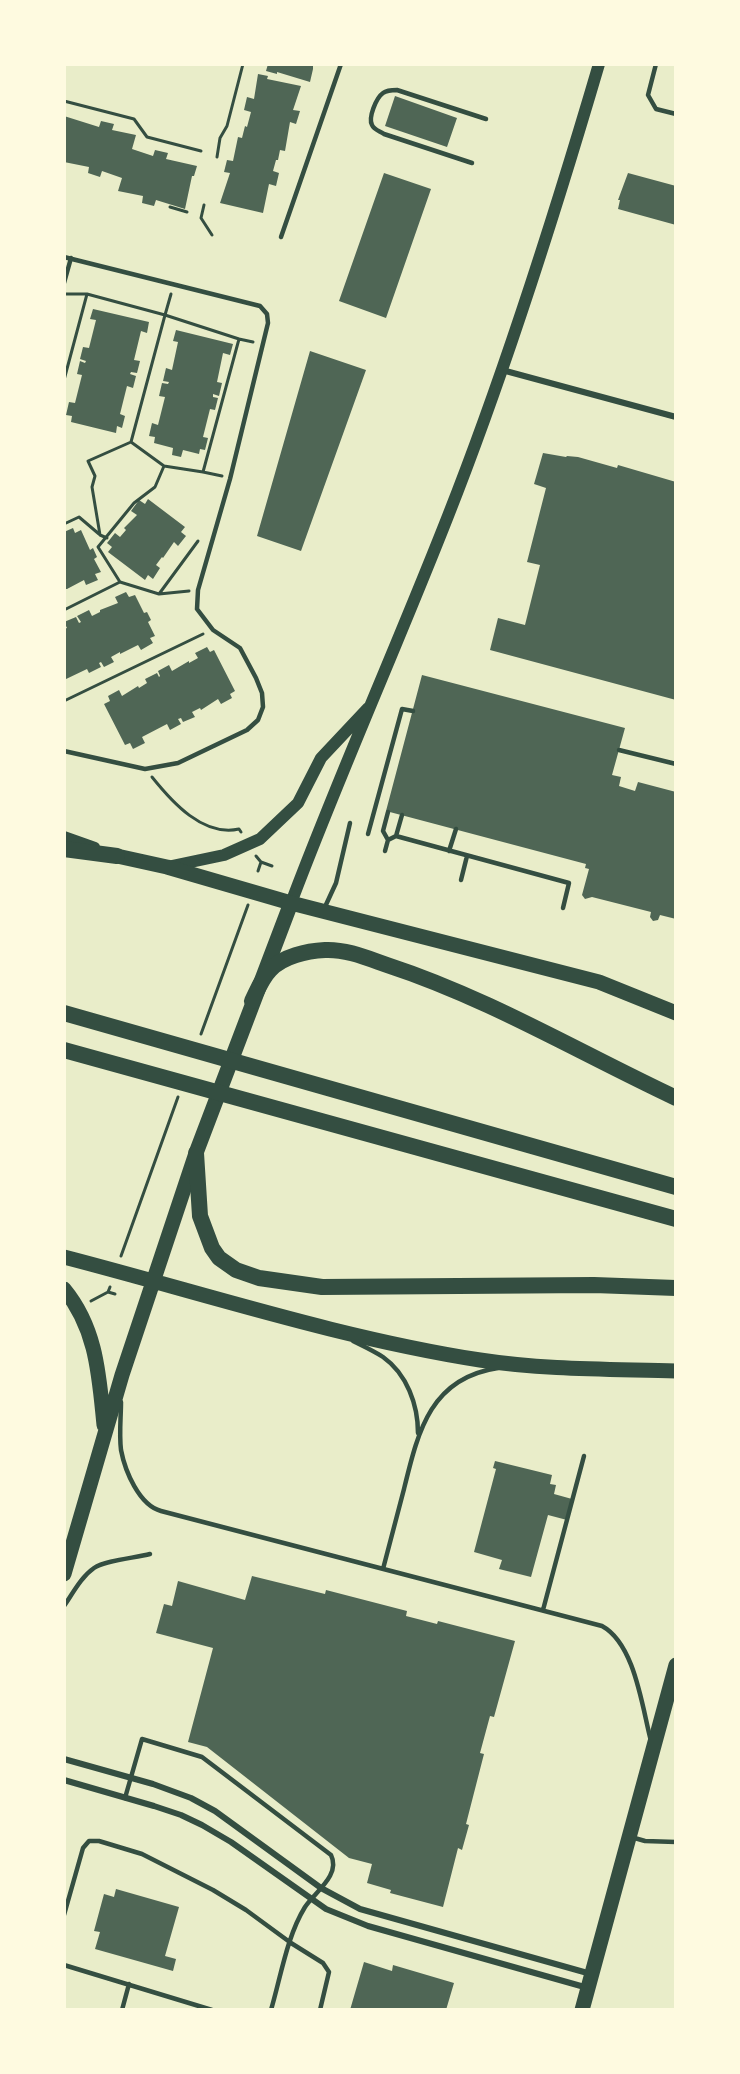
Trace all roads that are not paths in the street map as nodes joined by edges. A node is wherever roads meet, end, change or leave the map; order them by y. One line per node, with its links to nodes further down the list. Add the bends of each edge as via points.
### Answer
1 (341, 64): 7 (lane)
2 (599, 64): 11 (main road)
3 (656, 64): 4 (lane, via 648,95 656,109)
4 (675, 114)
5 (486, 119): 6 (lane, via 397,90 383,93 371,117 373,128 384,134)
6 (472, 163)
7 (281, 237)
8 (64, 257): 9 (lane)
9 (71, 258): 10 (lane); 16 (lane, via 260,306 267,314 266,336 198,590 197,609 213,630 240,648 262,693 263,707 258,720 247,730 178,763 145,769)
10 (64, 283)
11 (502, 370): 12 (street); 13 (main road)
12 (675, 417)
13 (373, 703): 31 (main road, via 321,758 298,803 260,839 224,855); 33 (main road)
14 (413, 711): 22 (lane, via 402,709)
15 (619, 750): 17 (lane)
16 (64, 751)
17 (675, 764)
18 (388, 812): 25 (lane, via 383,831)
19 (402, 815): 24 (lane)
20 (350, 823): 35 (lane, via 336,883)
21 (456, 830): 28 (lane)
22 (368, 834)
23 (64, 836): 29 (street)
24 (396, 836): 25 (lane); 28 (lane)
25 (388, 840): 27 (lane)
26 (64, 849): 29 (highway)
27 (385, 851)
28 (449, 851): 30 (lane)
29 (117, 856): 31 (highway)
30 (467, 856): 32 (lane); 34 (lane, via 569,883)
31 (167, 867): 33 (highway)
32 (461, 880)
33 (291, 903): 35 (highway); 36 (highway)
34 (563, 908)
35 (324, 911): 38 (highway, via 598,982)
36 (252, 1001): 40 (highway, via 271,969 288,958 327,950 358,955 458,992); 41 (highway)
37 (64, 1013): 42 (highway)
38 (675, 1013)
39 (64, 1050): 43 (highway)
40 (675, 1098)
41 (196, 1153): 45 (highway); 46 (highway, via 200,1216 212,1248 236,1270 260,1278 322,1287)
42 (675, 1187)
43 (675, 1219)
44 (64, 1257): 45 (highway)
45 (153, 1280): 48 (highway); 51 (highway)
46 (675, 1288)
47 (64, 1289): 52 (highway, via 78,1308 95,1348)
48 (333, 1329): 49 (highway, via 430,1351); 53 (lane, via 384,1358 395,1369 418,1411)
49 (521, 1365): 50 (highway); 53 (lane, via 477,1372 458,1381 431,1409)
50 (675, 1371)
51 (122, 1375): 52 (highway); 56 (lane, via 120,1440 124,1459 144,1500 155,1510)
52 (105, 1432): 57 (highway)
53 (418, 1434): 56 (lane)
54 (584, 1456): 59 (lane)
55 (150, 1554): 58 (lane, via 94,1569)
56 (383, 1569): 59 (lane)
57 (64, 1575)
58 (64, 1606)
59 (543, 1610): 61 (lane, via 611,1632 628,1658)
60 (675, 1665): 61 (highway)
61 (653, 1749): 66 (highway)
62 (64, 1759): 63 (street)
63 (131, 1778): 65 (lane); 68 (street, via 171,1790 215,1811); 68 (lane, via 142,1739 202,1757 331,1855 334,1865)
64 (64, 1780): 65 (street)
65 (125, 1798): 69 (street, via 202,1825)
66 (630, 1837): 67 (lane); 73 (highway)
67 (675, 1842)
68 (321, 1888): 69 (lane); 73 (street, via 370,1913)
69 (311, 1900): 71 (lane); 73 (street, via 368,1926)
70 (64, 1915): 71 (lane, via 83,1848 89,1841 99,1841 150,1857 213,1890)
71 (291, 1943): 77 (lane); 78 (lane, via 327,1967)
72 (64, 1965): 74 (lane)
73 (590, 1981): 79 (highway)
74 (129, 1984): 75 (lane); 76 (lane)
75 (122, 2010)
76 (212, 2010)
77 (272, 2010)
78 (320, 2010)
79 (582, 2010)

